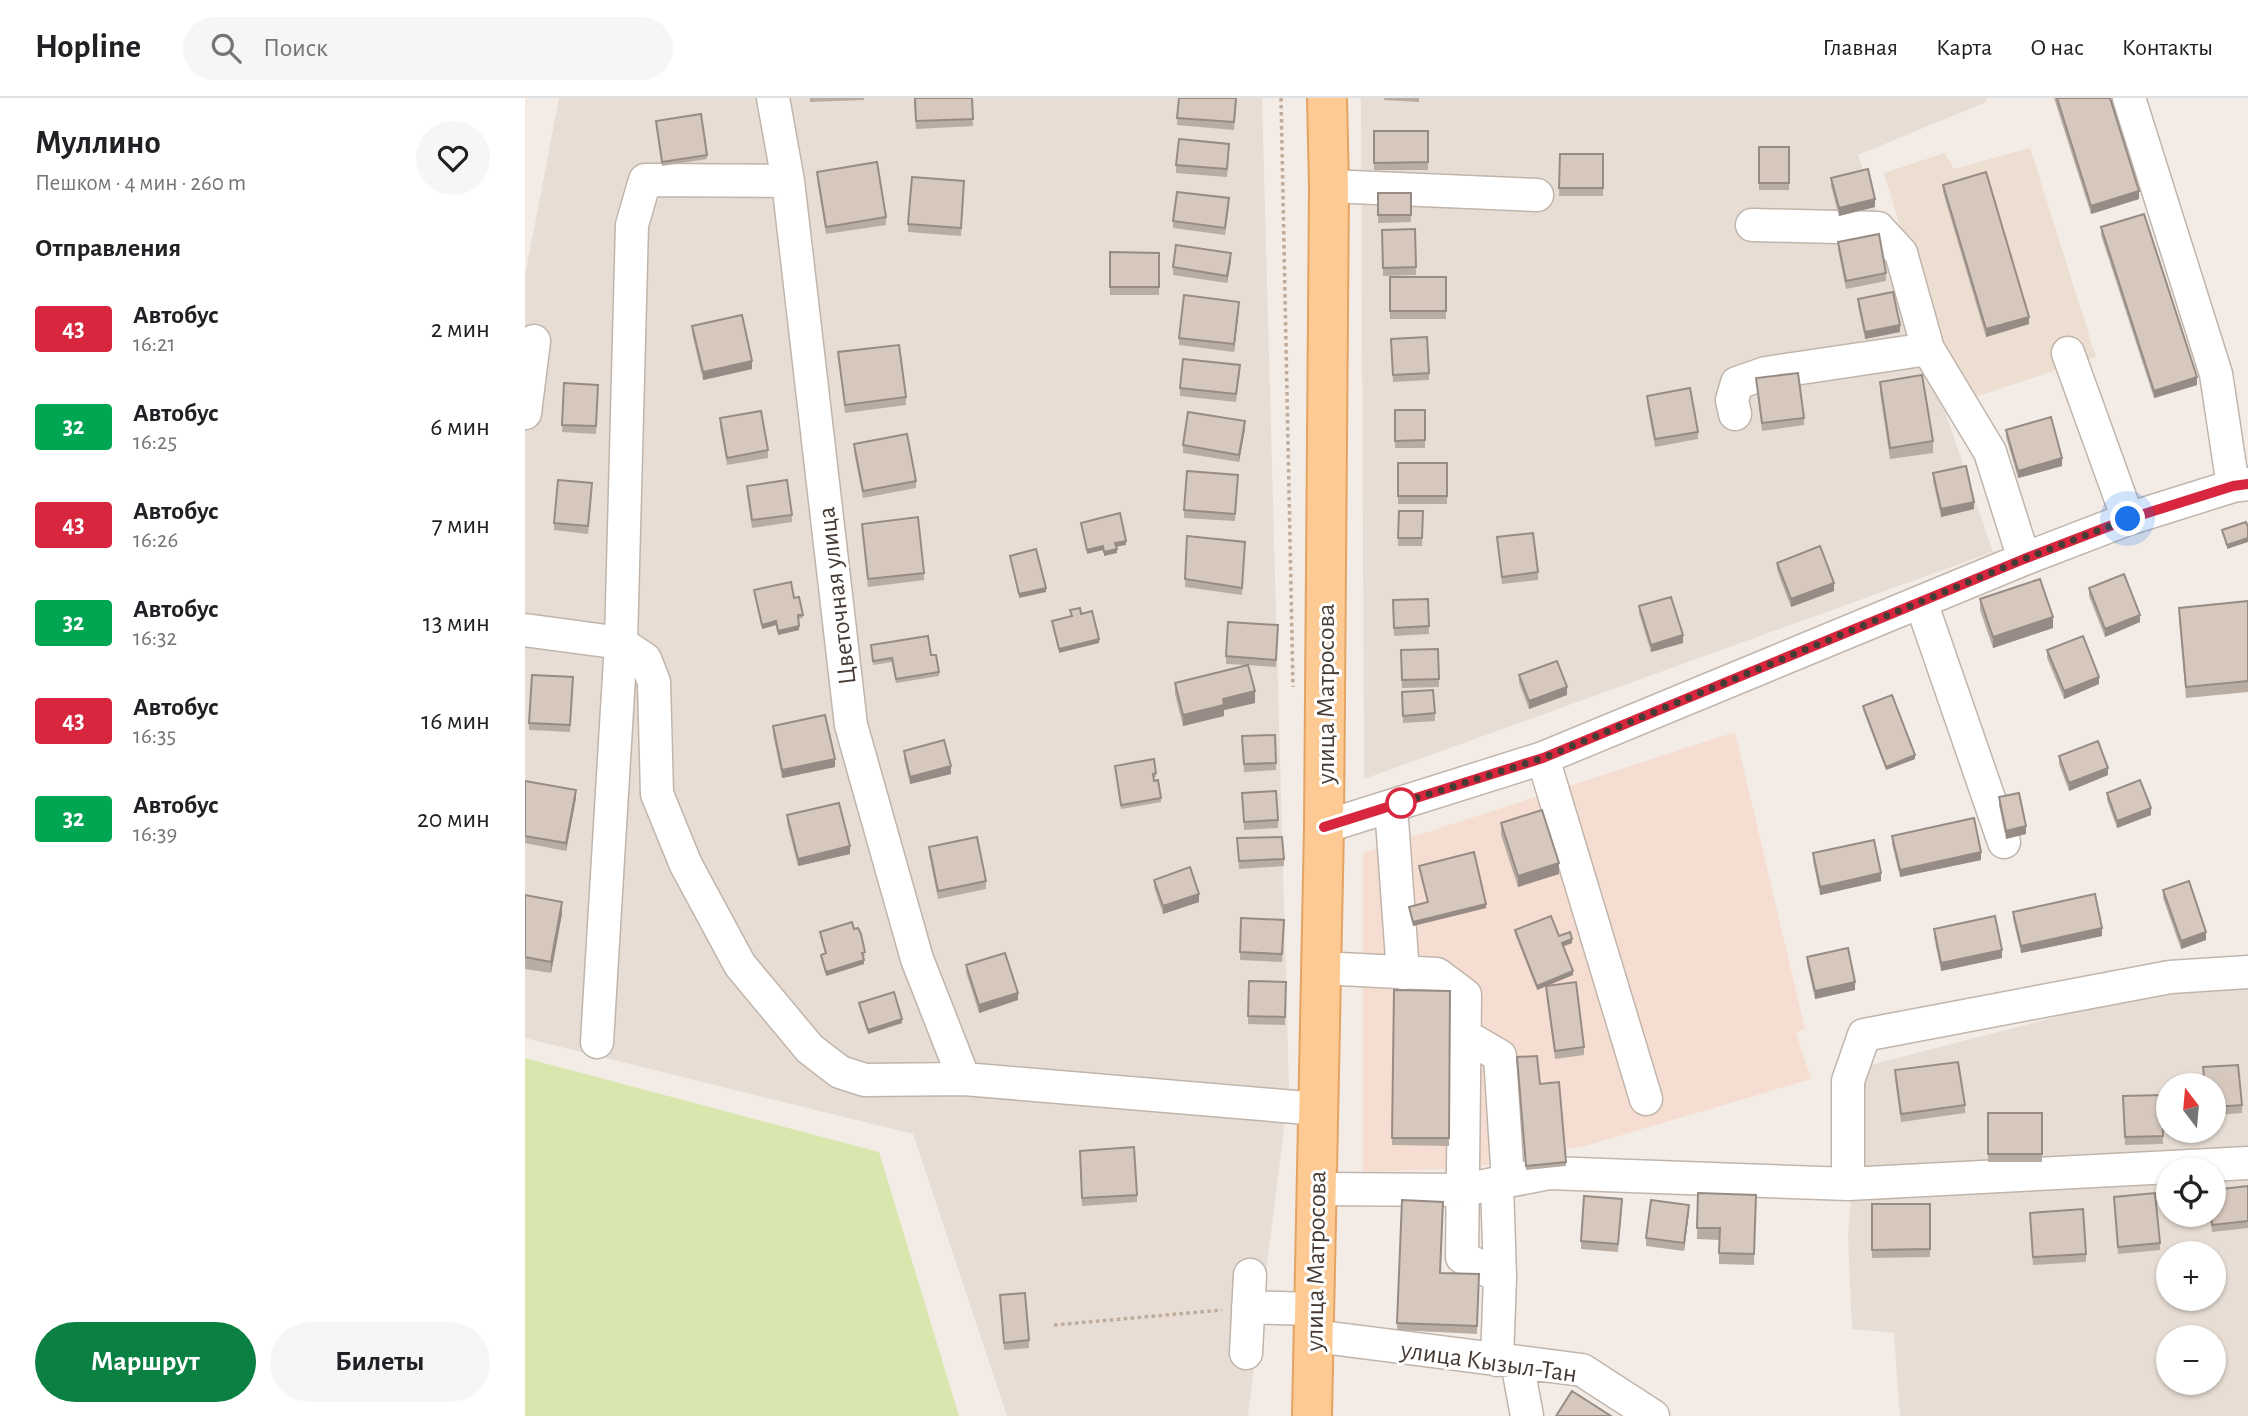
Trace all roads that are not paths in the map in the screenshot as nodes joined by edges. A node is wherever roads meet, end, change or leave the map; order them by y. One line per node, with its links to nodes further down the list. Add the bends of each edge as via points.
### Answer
1 (773, 98): 4 (street, Цветочная улица)
2 (1327, 98): 5 (main road, улица Матросова)
3 (2129, 98): 13 (street, via 2216,374)
4 (788, 181): 18 (street, via 645,180 632,225); 28 (street, Цветочная улица, via 851,725 917,959)
5 (1329, 186): 6 (street); 21 (main road, улица Матросова)
6 (1537, 195)
7 (1752, 225): 9 (street, via 1878,228 1901,253)
8 (534, 341): 11 (street)
9 (1928, 349): 12 (street, via 1766,373 1738,383 1732,400); 15 (street, via 1990,452)
10 (2068, 353): 14 (street)
11 (525, 413)
12 (1735, 414)
13 (2241, 485): 14 (street)
14 (2128, 519): 15 (street)
15 (2024, 559): 16 (street)
16 (1921, 602): 19 (street); 22 (street)
17 (525, 630): 18 (street)
18 (621, 643): 27 (street); 28 (street, via 645,659 654,682 657,794 685,864 740,965 810,1049 840,1072 865,1080)
19 (1543, 758): 20 (street); 29 (street)
20 (1391, 806): 21 (street); 25 (street)
21 (1324, 827): 23 (main road, улица Матросова)
22 (2004, 842)
23 (1321, 968): 25 (street); 30 (main road, улица Матросова)
24 (2248, 972): 33 (street, via 2170,977 1864,1035 1848,1081)
25 (1403, 973): 26 (street, via 1437,974 1465,995)
26 (1464, 1035): 32 (street, via 1500,1056); 35 (street)
27 (597, 1042)
28 (964, 1079): 30 (street)
29 (1646, 1099)
30 (1319, 1109): 34 (main road, улица Матросова)
31 (2248, 1163): 33 (street)
32 (1503, 1182): 33 (street, via 1549,1173); 35 (street); 37 (street)
33 (1848, 1184)
34 (1317, 1189): 35 (street); 39 (main road, улица Матросова)
35 (1463, 1190): 37 (street, via 1462,1257)
36 (1250, 1275): 38 (street)
37 (1500, 1277): 41 (street)
38 (1248, 1307): 39 (street, улица Кызыл-Тан); 40 (street)
39 (1314, 1322): 41 (street, улица Кызыл-Тан); 42 (main road, улица Матросова)
40 (1246, 1353)
41 (1507, 1361): 43 (street); 44 (street, улица Кызыл-Тан, via 1581,1370)
42 (1312, 1416)
43 (1527, 1416)
44 (1653, 1416)

